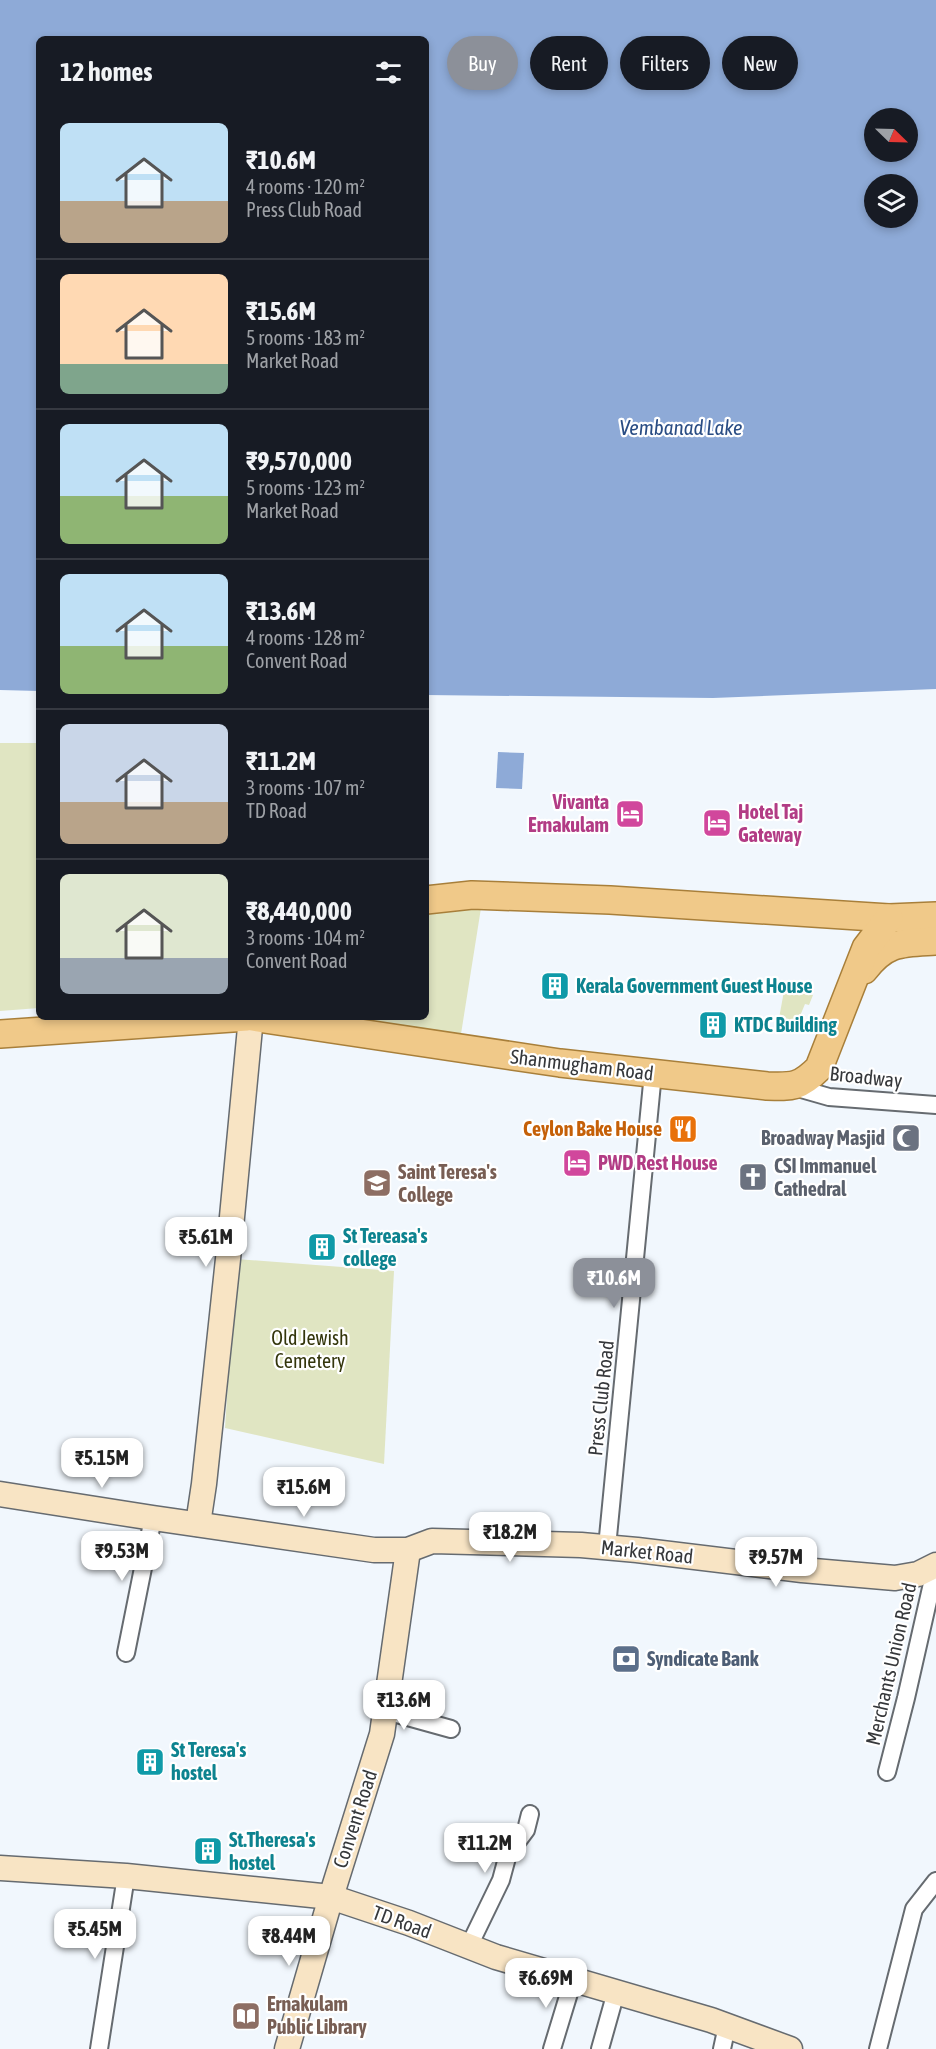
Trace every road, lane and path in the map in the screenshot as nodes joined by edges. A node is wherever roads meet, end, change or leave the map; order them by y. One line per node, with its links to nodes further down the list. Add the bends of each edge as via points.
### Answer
1 (429, 900): 3 (main road, via 472,895 564,898)
2 (936, 916): 3 (main road)
3 (889, 918): 5 (main road); 6 (main road, via 866,948)
4 (936, 941): 5 (main road)
5 (890, 946): 6 (main road, via 874,957)
6 (852, 985): 12 (main road, via 819,1068)
7 (206, 1020): 10 (main road, Shanmugham Road)
8 (250, 1020): 16 (street, via 227,1271)
9 (270, 1020): 11 (main road, Shanmugham Road)
10 (0, 1034)
11 (653, 1074): 12 (main road, Shanmugham Road); 17 (street, Press Club Road)
12 (794, 1087): 13 (street, Broadway, via 829,1097)
13 (936, 1105)
14 (0, 1495): 15 (street, Market Road)
15 (153, 1518): 16 (street, Market Road); 20 (street)
16 (198, 1524): 18 (street, Market Road, via 374,1550)
17 (607, 1547): 18 (street, Market Road, via 432,1540); 19 (street, Market Road, via 895,1578 918,1574)
18 (408, 1550): 21 (street, Convent Road)
19 (936, 1565): 23 (street, Merchants Union Road)
20 (126, 1653)
21 (386, 1711): 22 (street); 28 (street, Convent Road)
22 (451, 1729)
23 (886, 1772)
24 (530, 1814): 29 (street, via 526,1830 508,1854 501,1880)
25 (0, 1868): 26 (street, TD Road)
26 (126, 1876): 28 (street, TD Road); 33 (street)
27 (936, 1881): 38 (street, via 914,1909)
28 (330, 1897): 29 (street, TD Road); 34 (street, Convent Road)
29 (469, 1946): 30 (street, TD Road)
30 (573, 1980): 31 (street, TD Road); 35 (street)
31 (616, 1992): 32 (street, TD Road); 36 (street)
32 (725, 2037): 37 (street, TD Road)
33 (99, 2049)
34 (288, 2049)
35 (552, 2049)
36 (600, 2049)
37 (789, 2049)
38 (878, 2049)

